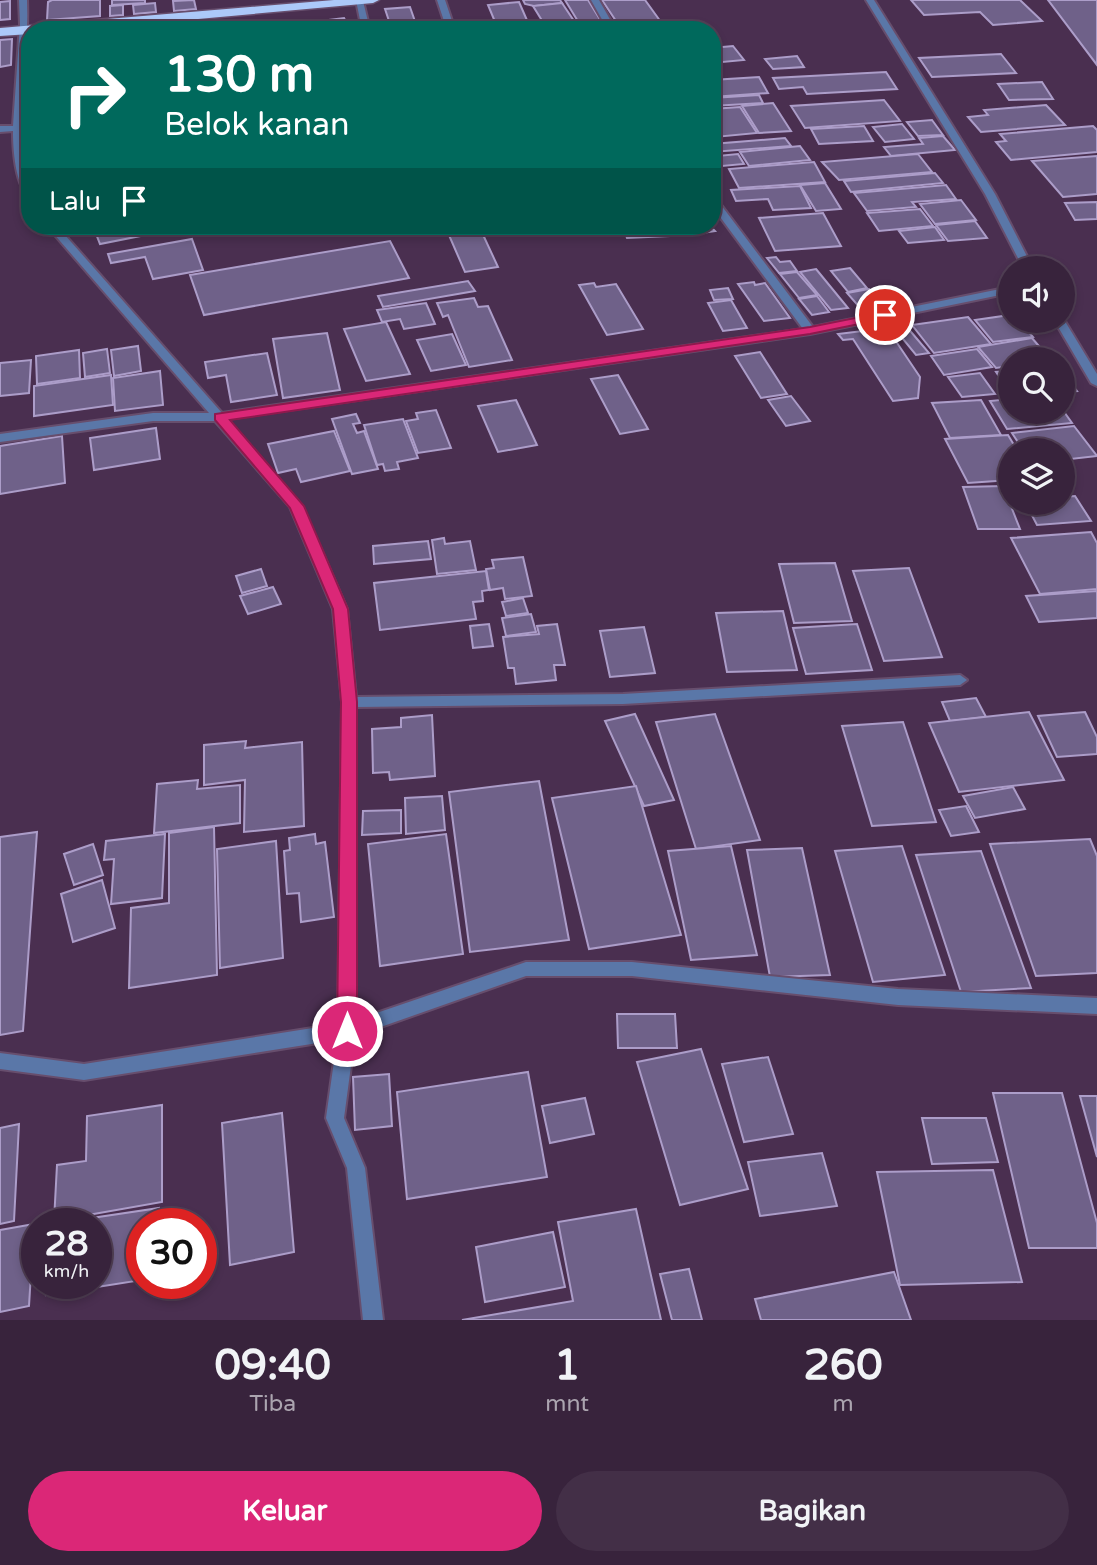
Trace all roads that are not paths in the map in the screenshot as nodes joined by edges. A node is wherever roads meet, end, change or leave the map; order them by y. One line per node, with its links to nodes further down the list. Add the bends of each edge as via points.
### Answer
1 (23, 0): 7 (street)
2 (373, 0): 6 (highway)
3 (441, 0): 10 (street)
4 (595, 0): 11 (street)
5 (870, 0): 20 (street, via 990,194)
6 (359, 1): 8 (highway); 9 (street)
7 (28, 21)
8 (132, 21)
9 (364, 21)
10 (448, 21)
11 (607, 21)
12 (21, 31): 13 (highway)
13 (0, 32)
14 (21, 98): 15 (street)
15 (17, 128): 16 (street); 17 (street)
16 (0, 129)
17 (21, 167)
18 (721, 211): 22 (street)
19 (60, 235): 25 (street)
20 (1022, 256)
21 (998, 292): 22 (street)
22 (810, 331): 25 (street)
23 (1067, 333): 24 (street)
24 (1097, 383)
25 (220, 417): 26 (street, via 153,417); 28 (street, via 296,506 340,609)
26 (0, 438)
27 (960, 680): 28 (street, via 623,699)
28 (349, 702): 30 (street)
29 (1097, 1006): 30 (street, via 898,997 632,969 527,969)
30 (347, 1031): 31 (street, via 84,1072); 32 (street, via 335,1118 356,1168)
31 (0, 1061)
32 (373, 1320)

